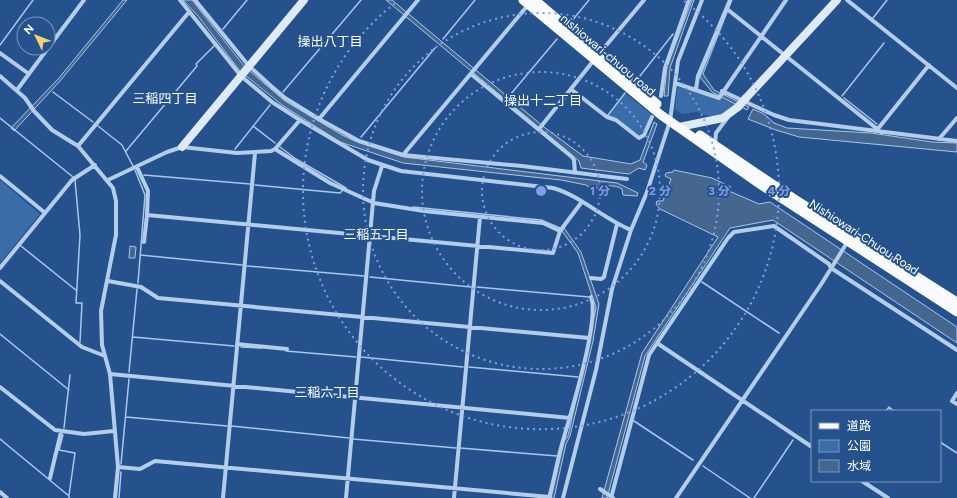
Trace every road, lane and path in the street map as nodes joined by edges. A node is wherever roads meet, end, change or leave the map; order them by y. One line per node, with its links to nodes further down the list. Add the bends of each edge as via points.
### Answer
1 (84, 0): 17 (street)
2 (180, 0): 15 (street)
3 (195, 0): 23 (street)
4 (304, 0): 23 (main road)
5 (418, 0): 38 (street)
6 (644, 0): 21 (street)
7 (689, 0): 33 (street, via 665,68)
8 (702, 0): 27 (street, via 678,61)
9 (730, 0): 14 (street)
10 (786, 0): 16 (street)
11 (837, 0): 20 (main road)
12 (847, 0): 22 (street)
13 (529, 1): 21 (main road, nishiowari-chuou road); 25 (street)
14 (728, 10): 16 (street); 29 (street, via 698,76)
15 (189, 12): 23 (street); 46 (street)
16 (761, 36): 20 (street); 32 (street)
17 (56, 37)
18 (0, 53): 24 (street)
19 (42, 56): 24 (street)
20 (787, 56): 34 (main road, bridge); 42 (street)
21 (597, 57): 31 (street); 36 (main road, nishiowari-chuou road)
22 (929, 65): 28 (street); 42 (street)
23 (245, 71): 38 (street); 39 (street, via 272,102); 47 (main road)
24 (29, 74): 30 (street)
25 (471, 74): 41 (street); 50 (street)
26 (0, 76): 30 (street)
27 (675, 84): 29 (street); 36 (street)
28 (957, 88)
29 (696, 89): 32 (street, via 719,98)
30 (17, 90): 46 (street, via 52,130)
31 (572, 90): 35 (street, via 639,138 644,135); 41 (street)
32 (722, 91): 42 (street, via 789,120)
33 (661, 96)
34 (728, 116): 40 (main road); 45 (street, via 716,133)
35 (652, 117)
36 (670, 118): 40 (main road, nishiowari-chuou road); 65 (street, via 647,192)
37 (957, 118): 43 (street)
38 (319, 119): 50 (street, via 359,140)
39 (300, 120): 48 (street); 53 (street)
40 (683, 126): 45 (main road, Nishiowari-Chuou Road); 68 (main road, Nishiowari-Chuou Road, via 761,185)
41 (539, 129): 54 (street, via 572,157)
42 (879, 131): 43 (street)
43 (939, 139): 44 (street)
44 (957, 141)
45 (715, 144): 68 (main road, Nishiowari-Chuou Road)
46 (78, 146): 51 (street)
47 (182, 147): 49 (street); 52 (street)
48 (276, 149): 49 (street); 59 (street, via 330,183)
49 (255, 153): 64 (street)
50 (403, 155): 54 (street)
51 (95, 165): 57 (street); 60 (street, via 72,180)
52 (137, 166): 57 (street); 61 (street, via 148,191)
53 (382, 166): 58 (street, via 420,174 553,188); 59 (street, via 374,191)
54 (575, 173): 56 (street)
55 (0, 176): 60 (street)
56 (627, 179)
57 (108, 180): 75 (street, via 116,200 116,235)
58 (581, 202): 63 (street); 66 (street)
59 (374, 203): 62 (street); 67 (street)
60 (44, 212): 72 (street)
61 (147, 216): 64 (street); 69 (street)
62 (480, 217): 66 (street, via 543,224); 70 (street)
63 (617, 224): 65 (street); 73 (street, via 604,277)
64 (248, 225): 67 (street); 78 (street)
65 (631, 230): 114 (street, via 612,288 596,370)
66 (560, 231): 70 (street, via 553,253)
67 (370, 236): 70 (street); 80 (street)
68 (849, 240): 71 (street); 77 (main road, Nishiowari-Chuou Road); 79 (main road, Nishiowari-Chuou Road)
69 (144, 242)
70 (477, 246): 81 (street)
71 (832, 266): 83 (street, via 774,226 732,234); 86 (street); 93 (street)
72 (0, 268)
73 (591, 278)
74 (0, 281): 87 (street, via 82,347)
75 (108, 281): 78 (street, via 141,287 158,298); 87 (street, via 101,310 102,345)
76 (591, 297): 82 (street, via 594,309)
77 (957, 302)
78 (241, 305): 80 (street); 84 (street)
79 (957, 312)
80 (362, 317): 81 (street); 92 (street)
81 (470, 327): 82 (street); 95 (street)
82 (589, 338): 96 (street)
83 (657, 343): 93 (street); 115 (street, via 648,358)
84 (237, 344): 85 (street); 89 (street)
85 (287, 349)
86 (957, 350)
87 (105, 356): 88 (street)
88 (110, 374): 89 (street); 97 (street)
89 (233, 386): 92 (street); 101 (street)
90 (0, 387): 98 (street, via 48,426)
91 (957, 394): 94 (street, via 952,401)
92 (356, 398): 95 (street); 103 (street)
93 (743, 401): 99 (street); 116 (street)
94 (957, 404)
95 (462, 408): 96 (street); 105 (street)
96 (570, 418): 108 (street)
97 (114, 431): 98 (street, via 96,434); 100 (street)
98 (61, 432): 102 (street)
99 (811, 446)
100 (118, 467): 101 (street, via 140,469 155,461); 110 (street)
101 (226, 467): 103 (street); 111 (street)
102 (50, 478)
103 (348, 478): 105 (street); 112 (street)
104 (864, 482): 117 (street)
105 (455, 488): 108 (street); 113 (street)
106 (600, 489): 115 (street)
107 (0, 492): 109 (street)
108 (549, 497)
109 (7, 498)
110 (115, 498)
111 (223, 498)
112 (346, 498)
113 (454, 498)
114 (563, 498)
115 (612, 498)
116 (676, 498)
117 (888, 498)

